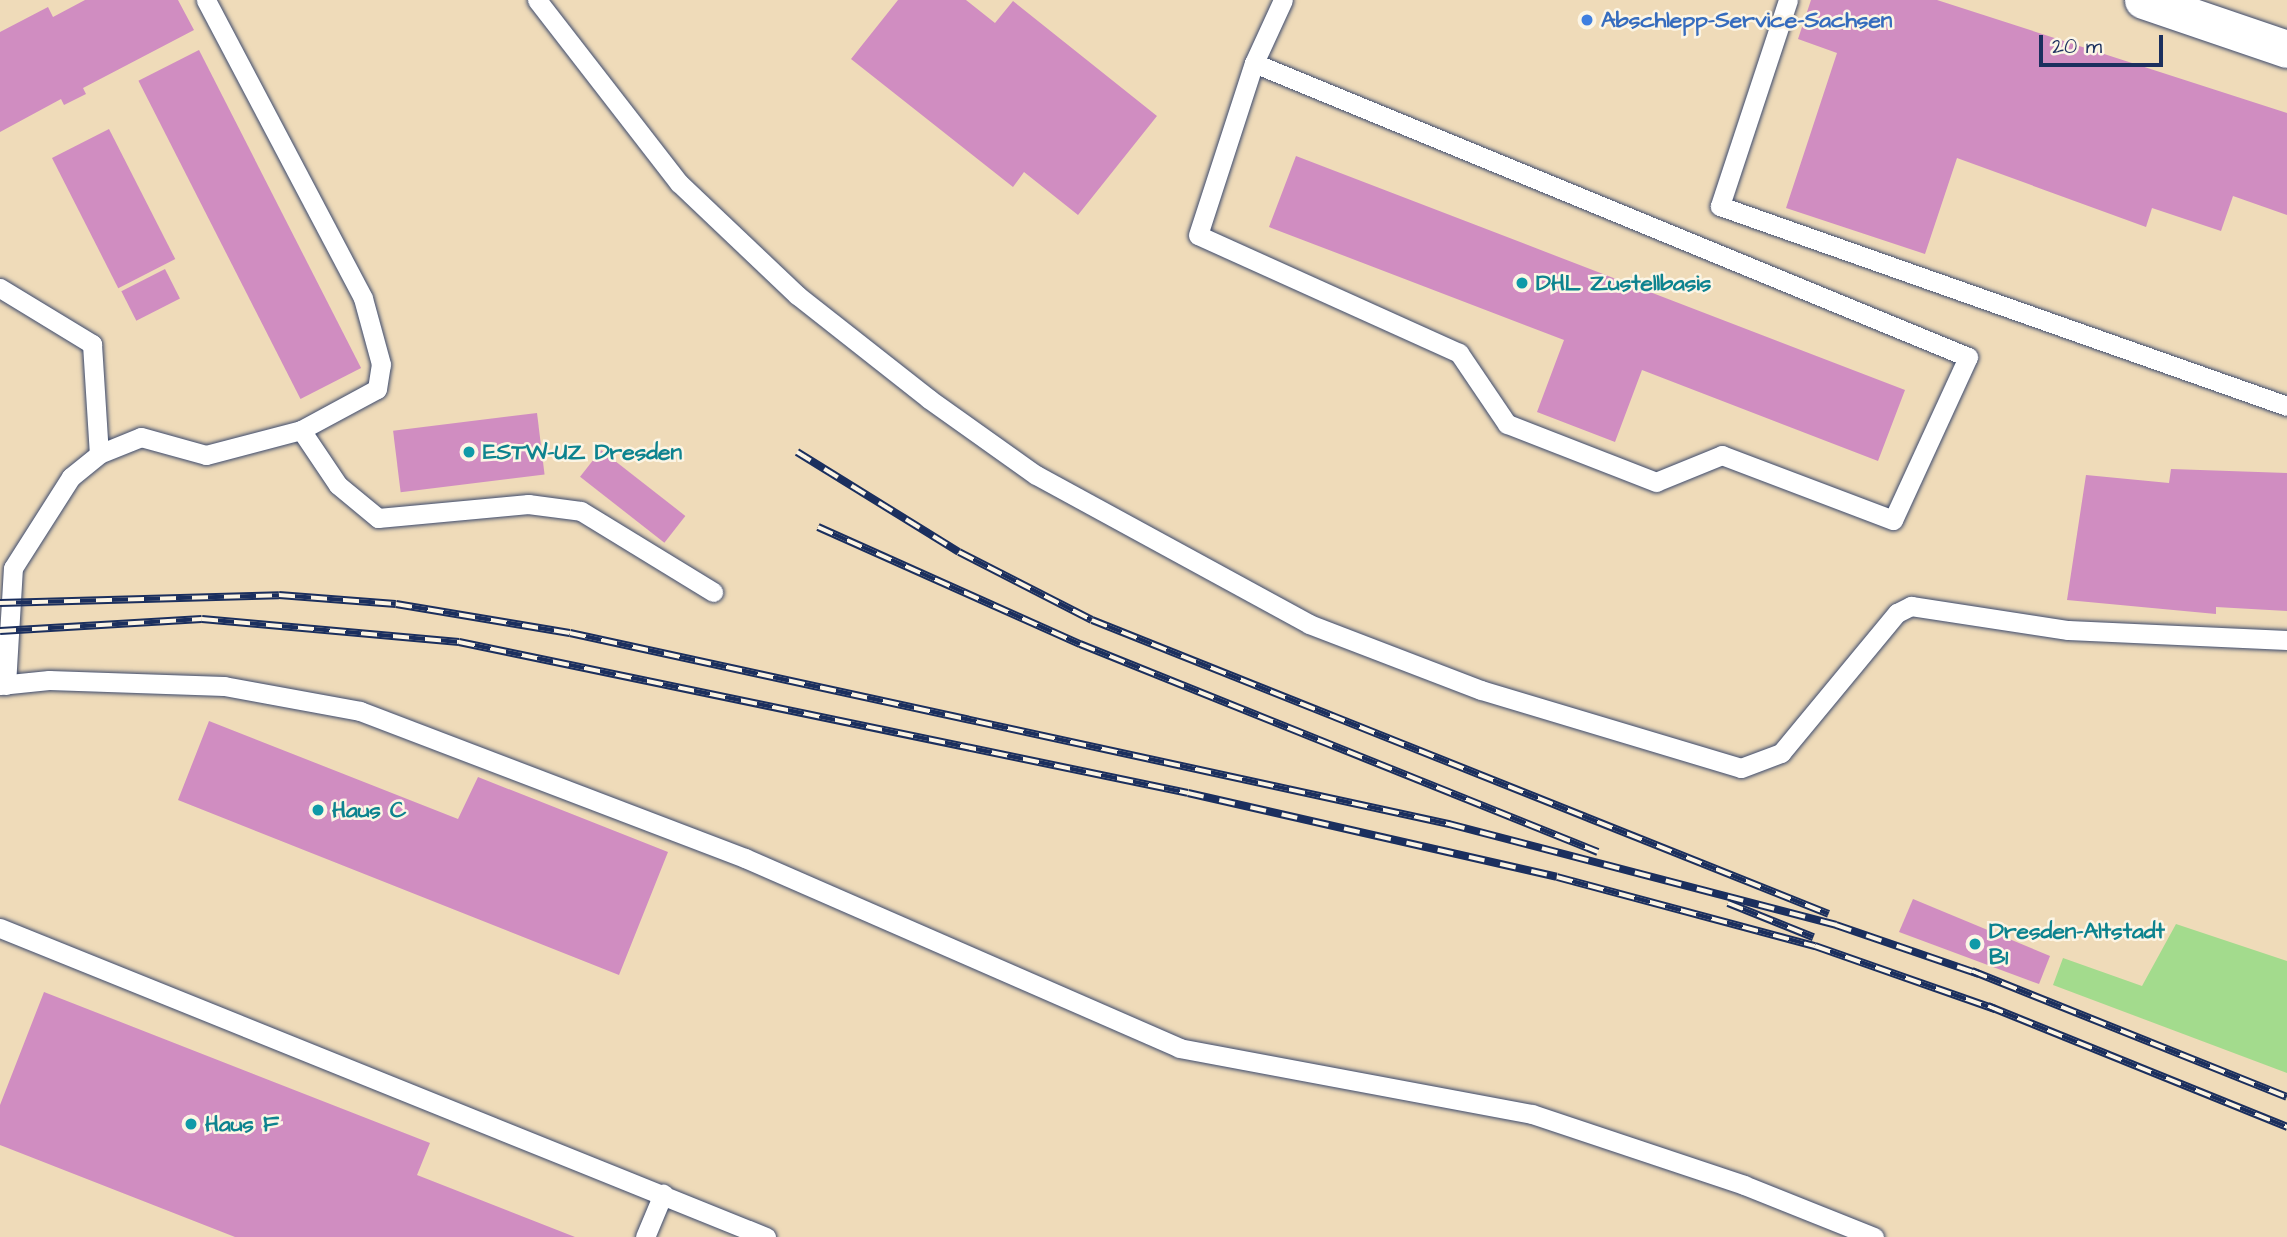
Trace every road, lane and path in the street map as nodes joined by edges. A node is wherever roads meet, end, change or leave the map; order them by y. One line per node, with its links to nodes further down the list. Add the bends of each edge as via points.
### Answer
1 (206, 0): 10 (lane, via 376,331 377,390)
2 (537, 0): 14 (lane, via 679,183 797,296 929,399 1036,475 1309,624 1481,690 1741,768 1781,752 1897,613 1911,606 2068,630)
3 (1283, 0): 7 (lane)
4 (1788, 0): 9 (lane, via 1720,206)
5 (2143, 0): 6 (street)
6 (2287, 49)
7 (1254, 63): 7 (lane, via 1968,357 1893,520 1722,454 1656,482 1507,424 1459,353 1198,235)
8 (0, 288): 11 (lane, via 92,344)
9 (2287, 407)
10 (301, 430): 11 (lane, via 206,455 141,437); 13 (lane, via 338,485 377,518 528,504 581,511)
11 (99, 454): 12 (lane, via 71,477)
12 (9, 560): 15 (lane)
13 (713, 592)
14 (2287, 640)
15 (3, 685): 20 (lane, via 49,680 224,686 360,711 745,858 1179,1048 1532,1114 1744,1185)
16 (0, 928): 17 (lane)
17 (663, 1194): 18 (lane); 19 (lane)
18 (645, 1237)
19 (766, 1237)
20 (1874, 1237)

